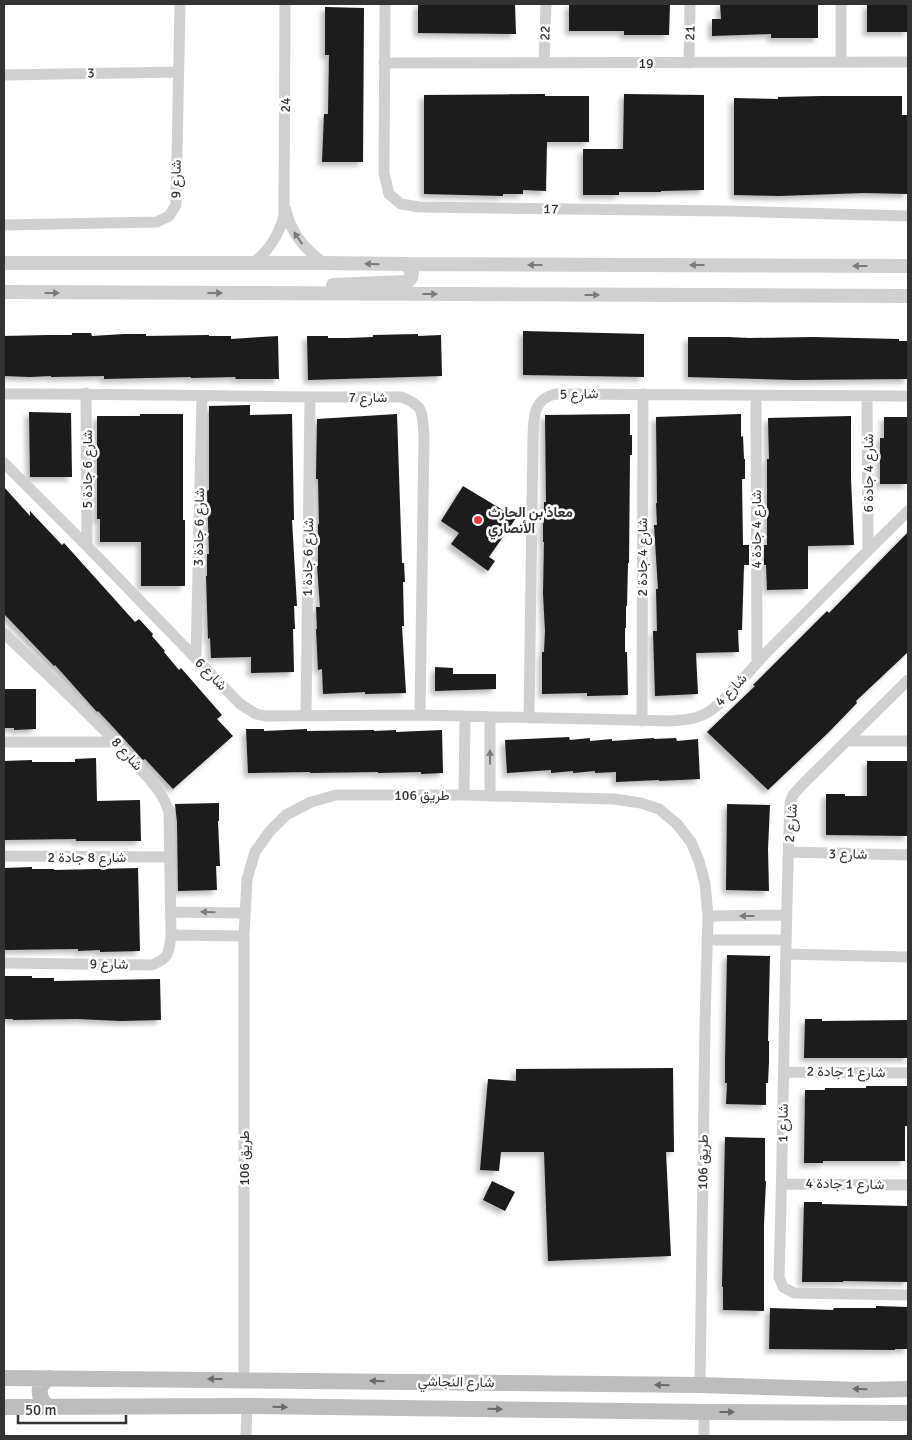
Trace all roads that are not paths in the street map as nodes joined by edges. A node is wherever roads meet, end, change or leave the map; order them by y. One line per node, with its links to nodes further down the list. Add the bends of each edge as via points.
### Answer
1 (180, 4): 12 (street, شارع 9)
2 (285, 4): 14 (street, 24)
3 (386, 4): 9 (street, 17)
4 (546, 4): 10 (street, 22)
5 (690, 4): 11 (street, 21)
6 (841, 4): 7 (street)
7 (841, 62): 8 (street, 19); 11 (street, 19)
8 (908, 62)
9 (384, 63): 10 (street, 19); 15 (street, 17, via 384,173 389,194 401,204 419,207)
10 (544, 63): 11 (street, 19)
11 (689, 63)
12 (178, 72): 13 (street, 3); 16 (street, شارع 9, via 176,205 169,216 157,222)
13 (4, 75)
14 (285, 206): 17 (street, 24, via 282,225 274,242); 19 (street, 24, one-way to 14, via 298,239)
15 (908, 216)
16 (4, 225)
17 (254, 262): 18 (street); 19 (street)
18 (4, 263)
19 (324, 263): 20 (street, one-way to 19)
20 (406, 264): 21 (street, one-way to 20); 23 (street, via 412,272 407,282 318,286)
21 (908, 266)
22 (4, 292): 23 (street, one-way to 23)
23 (310, 294): 24 (street, one-way to 24)
24 (908, 296)
25 (86, 393): 26 (street, شارع 7); 28 (street, شارع 7); 35 (street, شارع 6 جادة 5)
26 (4, 394)
27 (643, 394): 29 (street, شارع 5); 45 (street, شارع 5, via 555,394 540,401 535,415); 46 (street, شارع 4 جادة 2)
28 (202, 396): 32 (street, شارع 7); 38 (street, شارع 6 جادة 3)
29 (756, 396): 30 (street, شارع 5); 39 (street, شارع 4 جادة 4)
30 (867, 396): 31 (street, شارع 5); 36 (street, شارع 4 جادة 6)
31 (908, 396)
32 (310, 398): 41 (street, شارع 7, via 402,397 415,403 422,412); 42 (street, شارع 6 جادة 1)
33 (4, 463): 35 (street, شارع 6)
34 (908, 511): 36 (street, شارع 4)
35 (87, 546): 38 (street, شارع 6)
36 (868, 550): 39 (street, شارع 4)
37 (4, 633): 50 (street, شارع 8)
38 (196, 658): 42 (street, شارع 6, via 240,704 256,714)
39 (757, 662): 46 (street, شارع 4, via 708,712 694,719)
40 (908, 680): 47 (street, شارع 2)
41 (420, 715): 42 (street, شارع 6); 43 (street, شارع 6)
42 (306, 716)
43 (464, 717): 44 (street, شارع 6); 51 (street, طريق 106)
44 (490, 718): 45 (street, شارع 4); 52 (street, one-way to 44)
45 (529, 718): 46 (street, شارع 4)
46 (642, 721)
47 (848, 741): 48 (street); 53 (street, شارع 2, via 793,795)
48 (908, 741)
49 (4, 742): 50 (street)
50 (116, 742): 56 (street, شارع 8, via 165,800 169,812)
51 (464, 795): 52 (street, طريق 106); 58 (street, طريق 106, via 336,795 311,802 286,815 255,852 247,880)
52 (490, 796): 60 (street, طريق 106, via 614,799 659,809 691,842 705,883)
53 (788, 852): 54 (street, شارع 3); 59 (street, شارع 2)
54 (908, 855)
55 (4, 856): 56 (street, شارع 8 جادة 2)
56 (170, 857): 57 (street, شارع 8)
57 (171, 912): 58 (street, one-way to 57); 61 (street, شارع 9)
58 (244, 913): 62 (street, طريق 106)
59 (787, 915): 60 (street, one-way to 60); 64 (street, شارع 2)
60 (708, 916): 63 (street, طريق 106)
61 (171, 935): 62 (street); 67 (street, شارع 9, via 169,950 163,960 152,965)
62 (244, 936): 75 (street, طريق 106)
63 (707, 940): 64 (street); 78 (street, طريق 106)
64 (786, 940): 65 (street, شارع 2)
65 (786, 954): 66 (street); 68 (street, شارع 1)
66 (908, 957)
67 (4, 963)
68 (784, 1072): 69 (street, شارع 1 جادة 2); 70 (street, شارع 1)
69 (908, 1073)
70 (782, 1184): 71 (street, شارع 1 جادة 4); 72 (street, شارع 1, via 779,1277 783,1287 794,1293)
71 (908, 1185)
72 (908, 1295)
73 (5, 1378): 74 (main road, شارع النجاشي); 81 (main road, via 12,1389 12,1396)
74 (50, 1378): 75 (main road, شارع النجاشي, one-way to 74); 82 (main road, via 44,1381 40,1392 42,1402)
75 (244, 1379): 76 (main road, شارع النجاشي, one-way to 75)
76 (409, 1382): 77 (main road, شارع النجاشي); 83 (main road, via 415,1393)
77 (456, 1382): 78 (main road, شارع النجاشي, one-way to 77); 84 (main road, via 452,1395)
78 (700, 1385): 79 (main road, شارع النجاشي, one-way to 78)
79 (908, 1389)
80 (247, 1406): 82 (main road, شارع النجاشي); 83 (main road, شارع النجاشي, one-way to 83); 87 (street)
81 (4, 1407): 82 (main road, شارع النجاشي)
82 (48, 1407)
83 (407, 1408): 84 (main road, شارع النجاشي)
84 (458, 1409): 85 (main road, شارع النجاشي, one-way to 85)
85 (704, 1412): 86 (main road, شارع النجاشي, one-way to 86); 88 (street)
86 (908, 1413)
87 (246, 1436)
88 (704, 1436)

